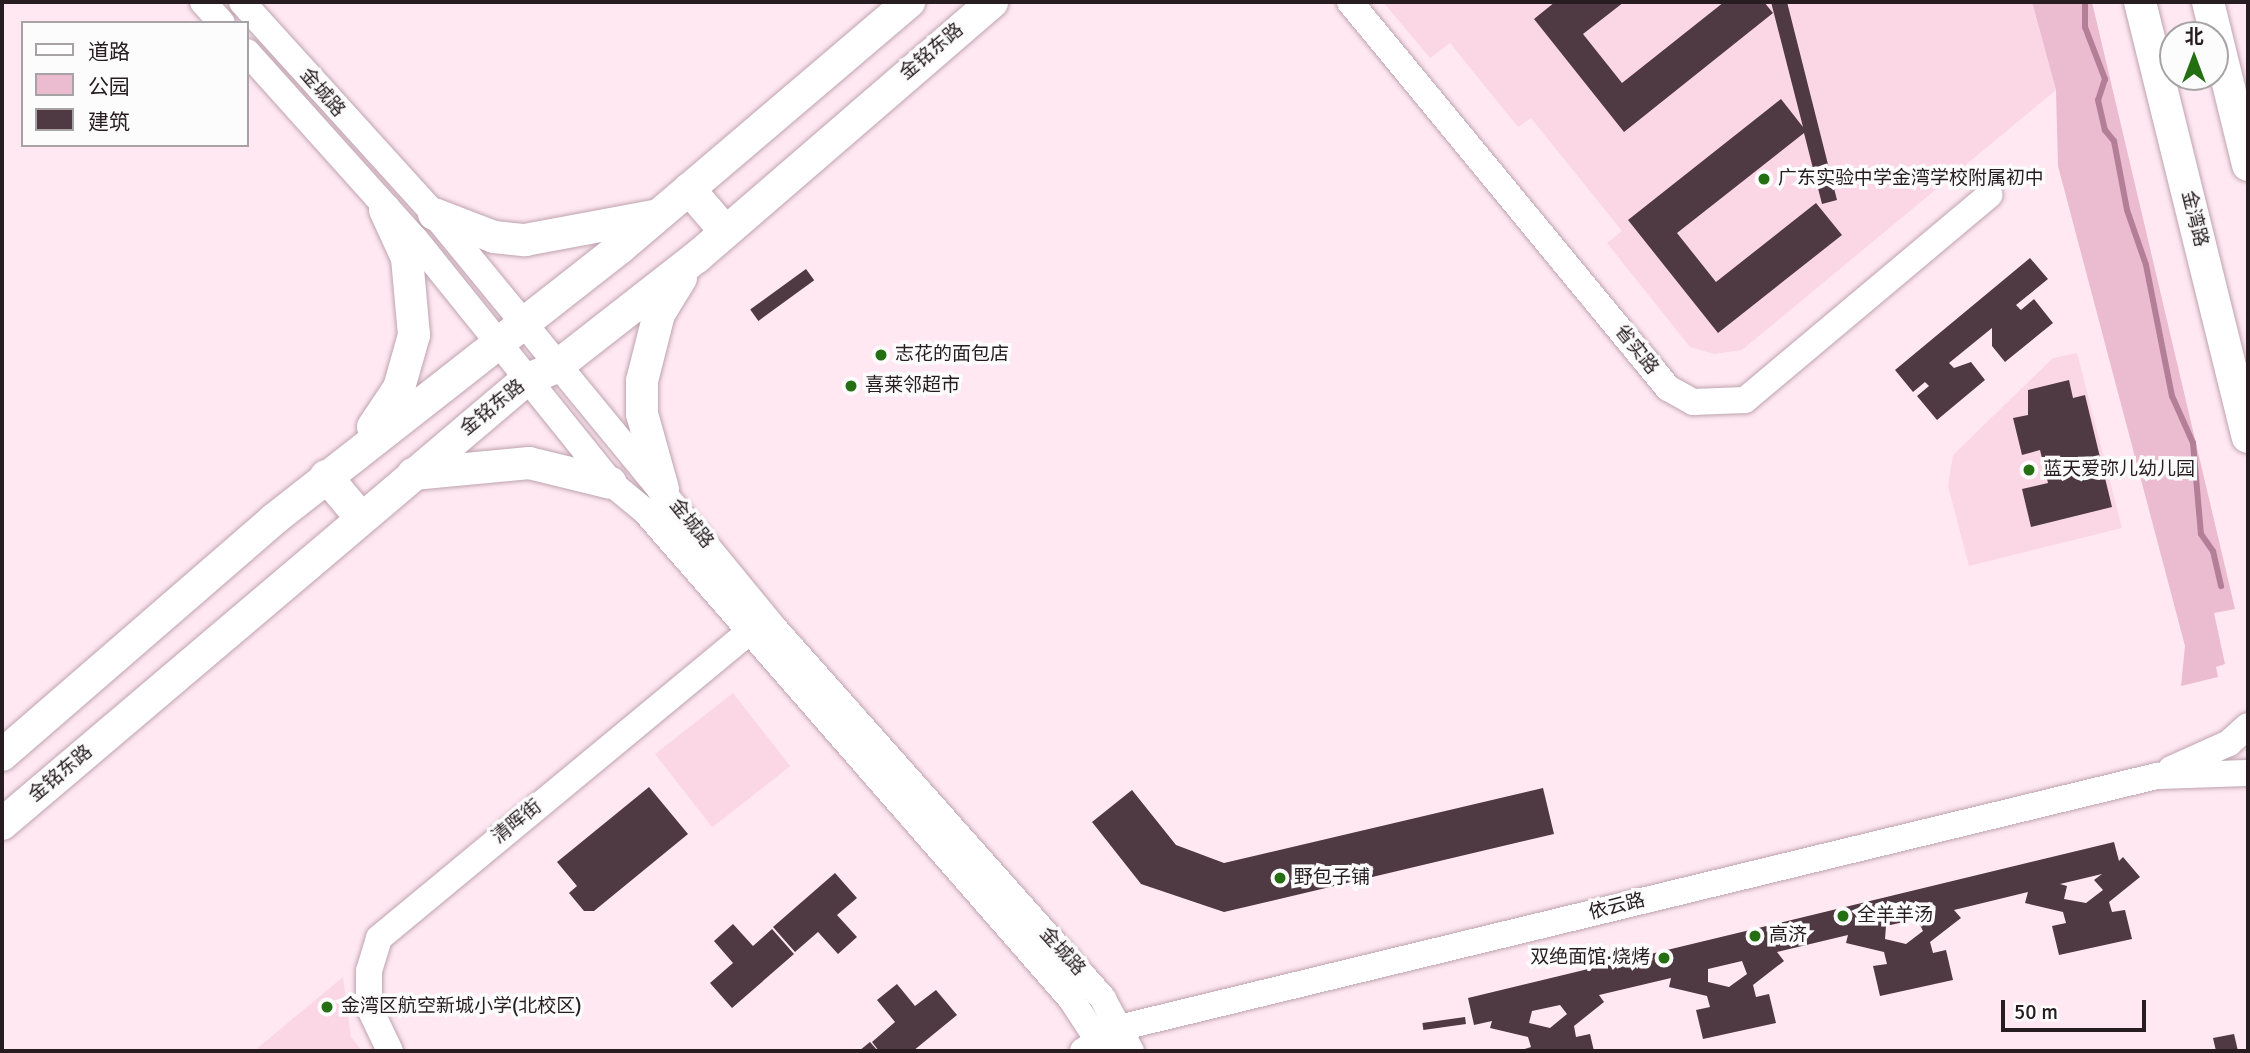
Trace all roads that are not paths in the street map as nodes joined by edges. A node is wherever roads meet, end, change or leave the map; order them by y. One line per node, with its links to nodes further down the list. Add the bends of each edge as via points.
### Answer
1 (203, 2): 8 (street)
2 (242, 2): 14 (street, 金城路)
3 (909, 2): 11 (main road)
4 (992, 2): 16 (main road, 金铭东路)
5 (1350, 2): 12 (street, 省实路, via 1668,388 1693,402 1745,400)
6 (2140, 2): 21 (main road, 金湾路)
7 (2208, 2): 10 (main road)
8 (220, 21)
9 (248, 53): 13 (street, 金城路)
10 (2248, 165)
11 (689, 189): 15 (main road); 16 (main road)
12 (1989, 195)
13 (385, 210): 18 (street, 金城路); 22 (main road, via 407,258 414,335 399,388)
14 (434, 214): 15 (main road, via 494,237 525,240); 18 (street, 金城路)
15 (659, 215): 18 (main road)
16 (725, 231): 17 (main road, 金铭东路)
17 (697, 257): 19 (main road, 金铭东路); 26 (main road, via 659,314 642,381 642,414)
18 (510, 333): 19 (street, 金城路); 20 (street, 金城路); 22 (main road)
19 (556, 367): 20 (main road, 金铭东路); 26 (street, 金城路)
20 (526, 380): 23 (main road, 金铭东路); 25 (street, 金城路)
21 (2248, 437)
22 (355, 452): 24 (main road)
23 (413, 474): 25 (main road, via 528,463); 27 (main road, 金铭东路)
24 (326, 476): 27 (main road); 30 (main road)
25 (611, 483): 28 (street, 金城路, via 645,511)
26 (663, 489): 34 (street, 金城路, via 775,629 1104,999)
27 (361, 518): 33 (main road, 金铭东路)
28 (749, 632): 34 (street, 金城路); 35 (street, 清晖街, via 379,938 369,1007)
29 (2248, 726): 32 (street, via 2229,743)
30 (2, 755)
31 (2248, 773): 32 (street)
32 (2157, 776): 34 (street, 依云路)
33 (2, 824)
34 (1107, 1044)
35 (390, 1051)

